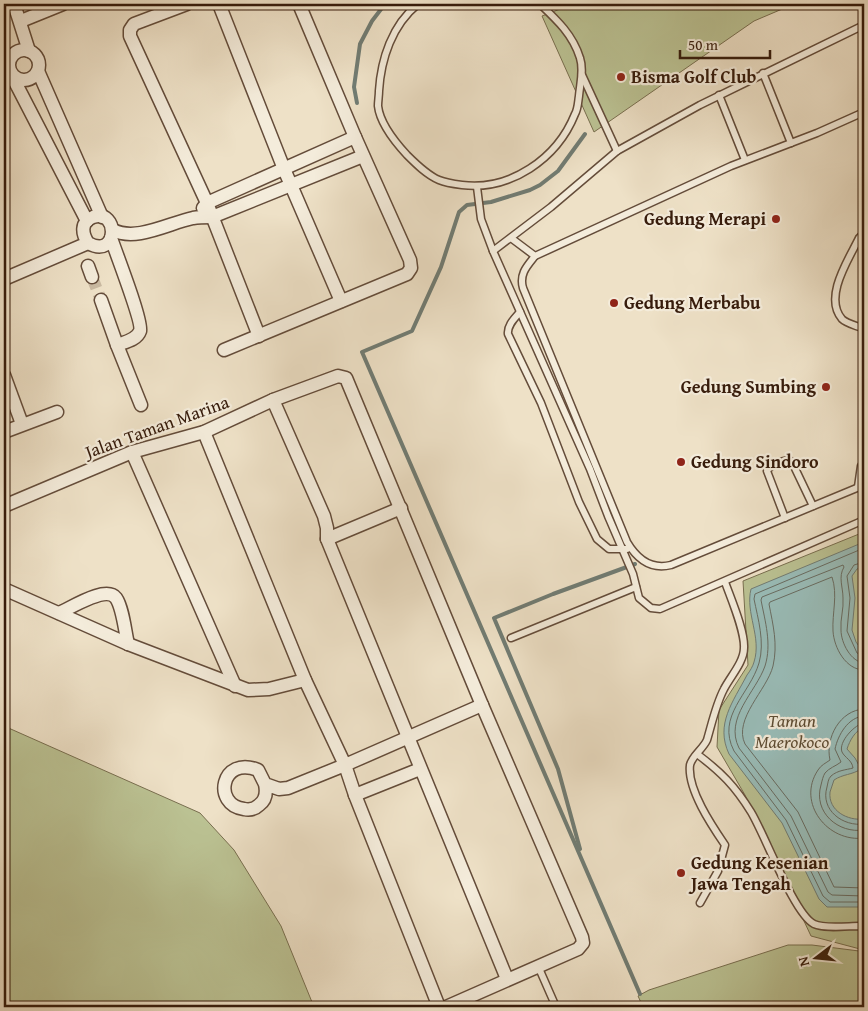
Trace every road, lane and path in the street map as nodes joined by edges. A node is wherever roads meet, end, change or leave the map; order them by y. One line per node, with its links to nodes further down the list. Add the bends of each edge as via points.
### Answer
1 (14, 4): 8 (street)
2 (63, 4): 8 (street)
3 (187, 4): 25 (street, via 134,24 129,32)
4 (219, 4): 22 (street)
5 (299, 4): 17 (street)
6 (418, 4): 24 (lane, via 400,23 384,55 378,107 395,143 426,172 447,183)
7 (540, 4): 14 (lane, via 563,25 573,41 581,59)
8 (20, 21): 10 (street)
9 (864, 26): 13 (lane)
10 (30, 51): 11 (street, via 18,51); 12 (street, via 38,59)
11 (8, 65): 12 (street, via 18,80 30,80); 29 (street)
12 (38, 71): 26 (street)
13 (763, 73): 15 (lane); 18 (lane)
14 (582, 75): 19 (lane); 24 (lane, via 576,113 552,151 512,179)
15 (719, 95): 19 (lane); 21 (lane)
16 (864, 112): 18 (lane)
17 (355, 137): 20 (street); 22 (street)
18 (791, 143): 21 (lane)
19 (618, 151): 32 (lane)
20 (363, 156): 23 (street); 38 (street, via 411,268 407,274)
21 (745, 160): 35 (lane)
22 (284, 169): 23 (street); 25 (street)
23 (291, 185): 27 (street); 38 (street)
24 (478, 187): 34 (lane, via 481,219)
25 (207, 202): 27 (street); 28 (street)
26 (102, 216): 29 (street, via 93,216); 31 (street, via 111,224)
27 (212, 217): 28 (street); 41 (street)
28 (195, 218): 31 (street, via 138,234)
29 (86, 221): 33 (street, via 83,236)
30 (864, 233): 40 (lane, via 835,290 836,306 843,320)
31 (112, 234): 33 (street, via 106,244 94,246); 42 (street, via 141,326 136,337)
32 (511, 238): 34 (lane); 35 (lane)
33 (88, 243): 36 (street)
34 (493, 251): 39 (lane)
35 (535, 256): 60 (lane, via 523,273 523,288)
36 (4, 279)
37 (101, 300): 42 (street)
38 (341, 301): 41 (street)
39 (520, 312): 61 (lane); 61 (lane, via 510,324 508,334 541,403 579,502 597,539 609,549)
40 (864, 329)
41 (259, 336): 43 (street)
42 (117, 345): 46 (street)
43 (224, 350)
44 (4, 375): 48 (street)
45 (273, 400): 50 (street, Jalan Taman Marina); 56 (street, Jalan Taman Marina, via 338,376 344,377); 59 (street, via 324,516)
46 (141, 405)
47 (58, 412): 48 (street)
48 (22, 424): 49 (street)
49 (4, 432)
50 (204, 432): 51 (street, Jalan Taman Marina); 68 (street)
51 (132, 452): 54 (street, Jalan Taman Marina); 69 (street)
52 (864, 460): 53 (lane)
53 (861, 486): 55 (lane)
54 (4, 506)
55 (813, 506): 57 (lane); 57 (lane, via 792,462 782,461 766,471)
56 (401, 508): 59 (street); 70 (street)
57 (785, 518): 60 (lane, via 667,566 642,560)
58 (864, 520): 62 (lane)
59 (327, 539): 71 (street)
60 (631, 549): 61 (lane)
61 (623, 550): 63 (lane)
62 (725, 582): 63 (lane, via 656,609 642,602); 72 (lane, via 744,648 721,695 705,744)
63 (636, 587): 66 (lane)
64 (4, 589): 65 (street)
65 (59, 613): 67 (street); 67 (street, via 97,595 116,597)
66 (511, 638)
67 (128, 644): 69 (street)
68 (305, 680): 69 (street, via 258,691); 73 (street)
69 (235, 686)
70 (482, 705): 71 (street); 79 (street, via 582,937 583,943 578,949)
71 (406, 737): 73 (street); 74 (street)
72 (697, 754): 77 (lane, via 690,764 691,780 712,826 725,845 718,871); 78 (lane, via 726,776 751,813 798,907 809,920 819,926)
73 (344, 765): 75 (street, via 288,788 279,789); 76 (street)
74 (420, 769): 76 (street); 80 (street)
75 (265, 784)
76 (354, 795): 81 (street)
77 (700, 903)
78 (864, 928)
79 (538, 966): 80 (street); 83 (lane)
80 (507, 979): 82 (street)
81 (439, 1007)
82 (446, 1007)
83 (556, 1007)

